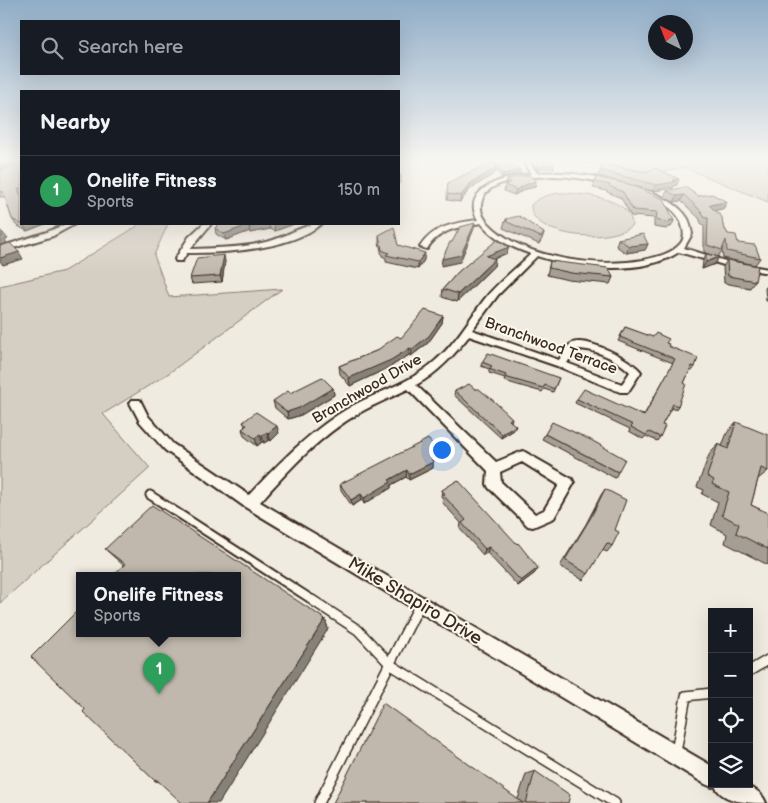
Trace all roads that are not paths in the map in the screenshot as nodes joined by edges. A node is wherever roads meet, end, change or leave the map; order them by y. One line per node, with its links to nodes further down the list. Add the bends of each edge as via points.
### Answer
1 (480, 197): 3 (street, via 477,206)
2 (656, 197): 8 (street, via 671,206 684,220 688,233)
3 (482, 221): 7 (street, via 438,232 426,240); 11 (street, via 502,238)
4 (69, 225): 9 (street)
5 (206, 225): 10 (street)
6 (315, 225): 10 (street, via 296,236 256,248)
7 (424, 247)
8 (678, 249): 11 (street, via 649,261 617,265 570,261); 13 (street, via 724,263)
9 (0, 250)
10 (185, 250): 12 (street)
11 (536, 253): 14 (street, Branchwood Drive, via 502,285)
12 (179, 259)
13 (768, 271)
14 (468, 332): 15 (street, Branchwood Terrace); 16 (street, Branchwood Drive, via 434,368)
15 (561, 364): 15 (street, Branchwood Terrace, via 574,346 584,345 630,364 636,372 624,389)
16 (409, 384): 18 (street); 20 (street, Branchwood Drive, via 355,410 310,440)
17 (136, 403): 20 (street, Mike Shapiro Drive, via 144,419 169,447)
18 (494, 469): 18 (street, via 494,484 533,521 549,514 567,483 523,456)
19 (150, 495): 23 (lane, via 358,630)
20 (250, 503): 21 (street, Mike Shapiro Drive)
21 (420, 604): 23 (lane); 26 (street, Mike Shapiro Drive)
22 (768, 660): 24 (lane)
23 (391, 665): 29 (lane); 30 (lane)
24 (753, 669)
25 (708, 693): 26 (lane, via 686,696)
26 (676, 755): 27 (street, Mike Shapiro Drive)
27 (708, 775)
28 (731, 788): 31 (street)
29 (319, 803)
30 (615, 803)
31 (756, 803)

